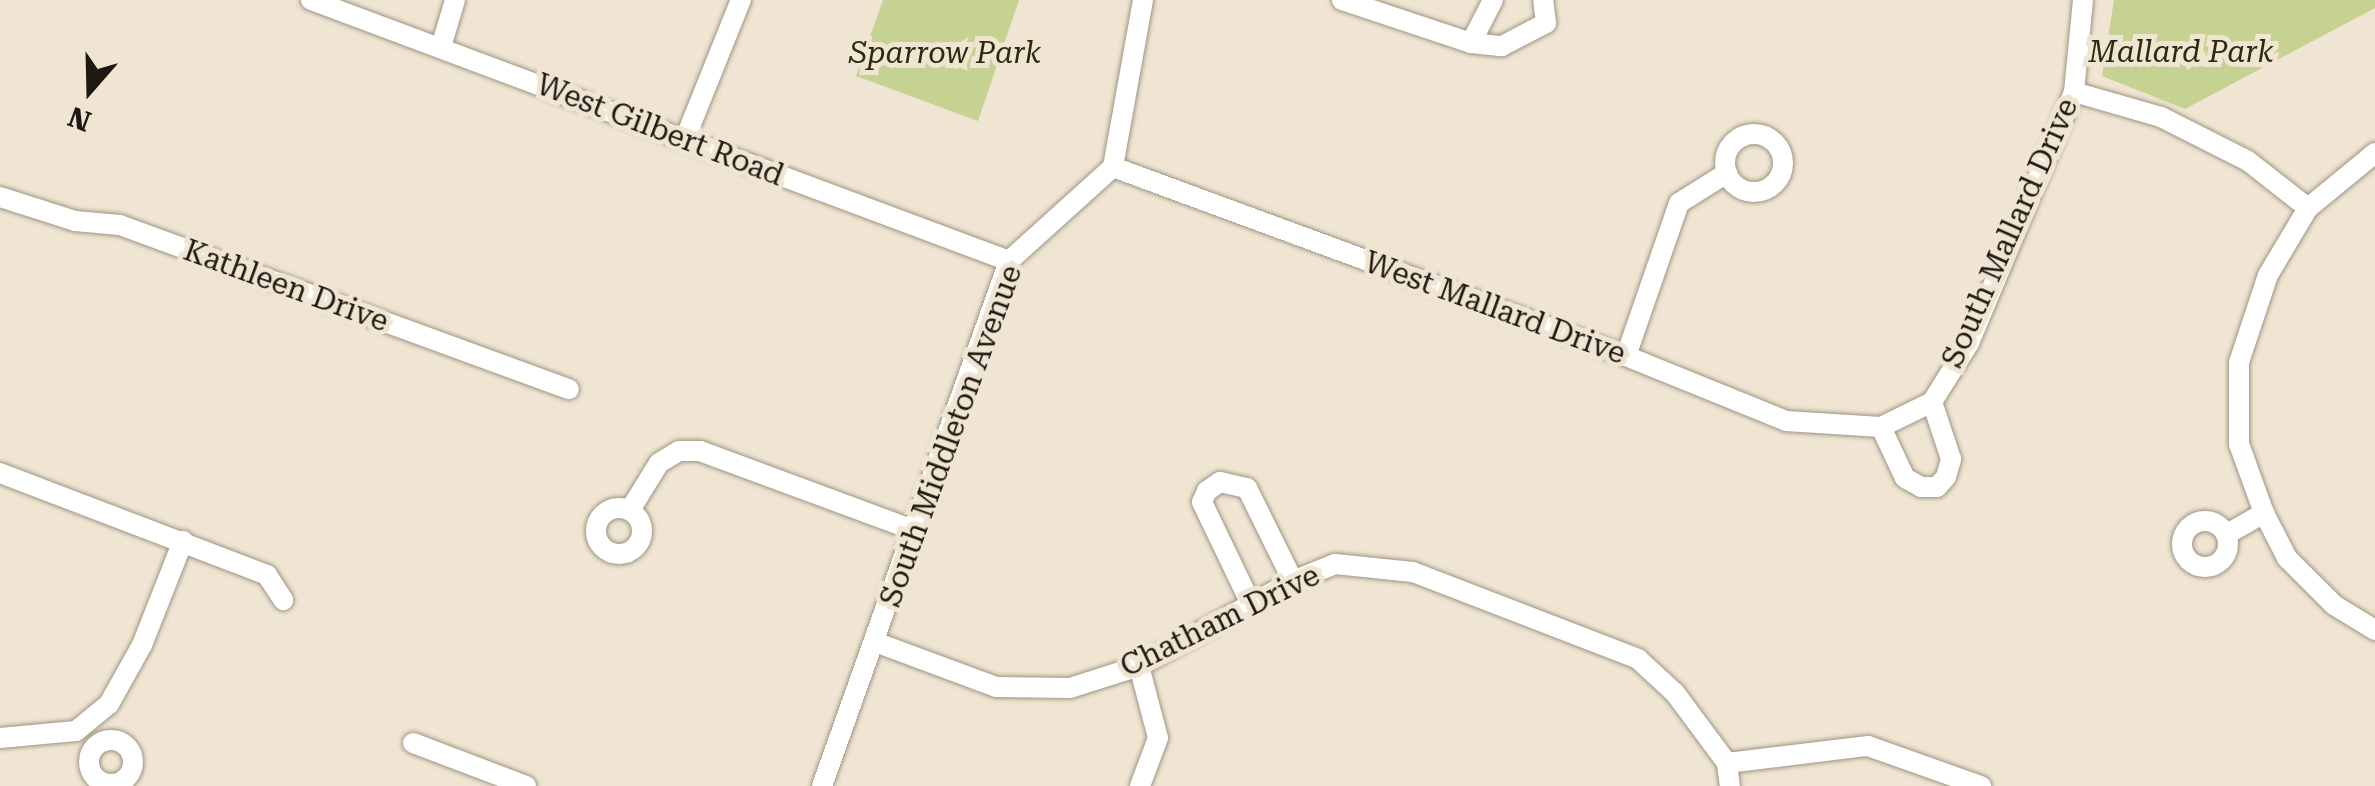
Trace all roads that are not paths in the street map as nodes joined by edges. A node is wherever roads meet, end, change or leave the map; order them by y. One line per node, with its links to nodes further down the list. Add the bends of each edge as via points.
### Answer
1 (311, 0): 10 (street, West Gilbert Road)
2 (455, 0): 10 (street)
3 (741, 0): 12 (street)
4 (1143, 0): 14 (street)
5 (1342, 0): 9 (street)
6 (1493, 0): 9 (street)
7 (1543, 0): 9 (street, via 1546,22 1502,46)
8 (2083, 0): 11 (street, South Mallard Drive)
9 (1470, 43)
10 (441, 48): 12 (street, West Gilbert Road)
11 (2074, 92): 17 (street, via 2161,117 2248,161); 21 (street, South Mallard Drive, via 1969,342)
12 (685, 139): 18 (street, West Gilbert Road)
13 (2375, 153): 17 (street)
14 (1114, 166): 18 (street, South Middleton Avenue); 19 (street, West Mallard Drive)
15 (1727, 173): 19 (street, via 1679,202)
16 (0, 197): 20 (street, Kathleen Drive, via 75,221 120,225)
17 (2308, 208): 25 (street, via 2268,274 2240,362 2239,444)
18 (1009, 261): 26 (street, South Middleton Avenue)
19 (1626, 356): 22 (street, West Mallard Drive, via 1786,421)
20 (569, 388)
21 (1932, 402): 22 (street); 22 (street, via 1950,459 1937,487 1921,488 1905,478)
22 (1882, 427)
23 (0, 473): 28 (street)
24 (630, 510): 26 (street, via 659,463 700,450)
25 (2264, 513): 27 (street); 32 (street, via 2287,558 2334,605)
26 (914, 530): 33 (street, South Middleton Avenue)
27 (2226, 534)
28 (183, 541): 30 (street, via 266,575); 35 (street, via 142,645 109,704)
29 (1293, 581): 31 (street, Chatham Drive); 31 (street, via 1246,488 1220,482 1202,502); 39 (street, Chatham Drive, via 1335,564 1413,572 1638,659 1675,693)
30 (283, 600)
31 (1251, 604): 34 (street, Chatham Drive)
32 (2375, 630)
33 (875, 642): 34 (street, Chatham Drive, via 996,687 1070,688); 41 (street, South Middleton Avenue)
34 (1139, 666): 42 (street, via 1158,738)
35 (88, 721): 36 (street, via 76,731); 37 (street)
36 (0, 738)
37 (101, 742)
38 (413, 743): 40 (street)
39 (1727, 763): 43 (street, Chatham Drive); 44 (street, via 1868,746)
40 (526, 786)
41 (822, 786)
42 (1140, 786)
43 (1730, 786)
44 (1981, 786)

